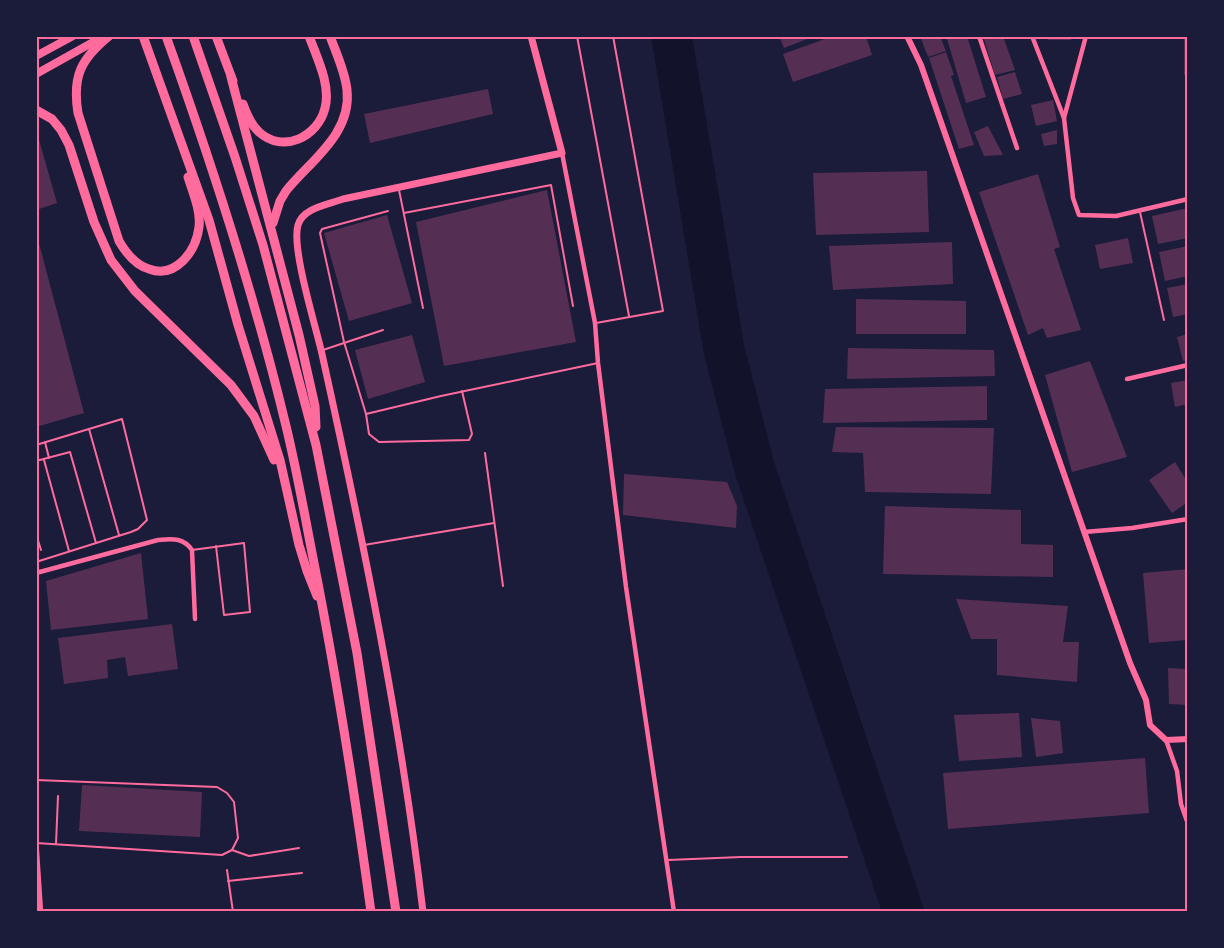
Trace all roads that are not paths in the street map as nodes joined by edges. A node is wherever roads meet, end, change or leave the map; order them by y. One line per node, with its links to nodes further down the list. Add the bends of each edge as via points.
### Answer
1 (73, 36): 17 (main road)
2 (104, 36): 18 (main road)
3 (109, 36): 22 (highway, via 84,61 78,74 78,113 118,241 126,254 150,270 163,271 182,262 195,247 198,236 199,213)
4 (143, 36): 22 (highway)
5 (166, 36): 67 (highway, via 258,318 286,426)
6 (193, 36): 47 (highway, via 263,245)
7 (216, 36): 19 (highway)
8 (309, 36): 19 (highway, via 323,75 326,99 320,120 302,138 275,141 261,134)
9 (330, 36): 30 (highway, via 347,90 345,113 334,138 286,191)
10 (531, 36): 24 (main road)
11 (577, 36): 33 (lane)
12 (612, 36): 33 (lane, via 663,311)
13 (907, 36): 55 (street, via 925,76)
14 (980, 36): 23 (street)
15 (1032, 36): 21 (street)
16 (1086, 36): 21 (street)
17 (36, 56)
18 (36, 74)
19 (231, 77): 30 (highway)
20 (36, 110): 52 (highway, via 52,119 65,137 101,239 123,277 231,385 254,416)
21 (1064, 118): 27 (street, via 1072,198 1078,215 1116,216)
22 (183, 148): 52 (highway, via 209,220 280,460)
23 (1017, 148)
24 (562, 153): 25 (main road); 35 (street)
25 (399, 187): 29 (lane); 38 (main road, via 343,199 308,212 297,227 299,257)
26 (1188, 199): 27 (street)
27 (1140, 209): 34 (lane)
28 (388, 211): 37 (lane, via 322,229 320,233)
29 (404, 213): 31 (lane, via 551,185); 32 (lane)
30 (273, 229): 47 (highway, via 315,406)
31 (573, 306)
32 (423, 308)
33 (629, 317): 35 (lane)
34 (1164, 320)
35 (595, 323): 39 (street)
36 (383, 330): 37 (lane)
37 (345, 342): 38 (lane); 43 (lane)
38 (321, 351): 59 (main road)
39 (597, 363): 42 (lane); 80 (street, via 650,757)
40 (1188, 365): 41 (street)
41 (1127, 379)
42 (462, 391): 43 (lane); 43 (lane, via 472,434 467,441 379,442 369,434)
43 (366, 414)
44 (89, 429): 45 (lane); 57 (lane); 57 (lane, via 122,419 147,519 138,529)
45 (45, 442): 46 (lane); 49 (lane)
46 (36, 444)
47 (316, 445): 87 (highway, via 357,653)
48 (485, 453): 54 (lane)
49 (49, 458): 50 (lane); 58 (lane, via 70,452)
50 (44, 460): 51 (lane); 63 (lane)
51 (36, 461)
52 (291, 512): 67 (highway, via 306,571)
53 (1188, 519): 55 (street)
54 (495, 523): 59 (lane); 66 (lane)
55 (1084, 532): 70 (street, via 1146,700 1150,725)
56 (36, 534): 61 (lane)
57 (119, 535): 58 (lane)
58 (96, 543): 63 (lane)
59 (364, 545): 88 (main road, via 385,650)
60 (216, 546): 60 (lane, via 244,543 250,612 224,615); 62 (lane)
61 (41, 550)
62 (192, 550): 65 (street, via 178,539 158,540); 68 (street)
63 (69, 551): 64 (lane)
64 (36, 562)
65 (36, 573)
66 (503, 586)
67 (323, 609): 86 (highway)
68 (195, 619)
69 (1188, 739): 70 (street)
70 (1166, 740): 73 (street)
71 (36, 780): 78 (lane, via 217,787 227,793 236,807 238,838)
72 (58, 796): 76 (lane)
73 (1188, 824)
74 (36, 837): 75 (street)
75 (36, 843): 76 (lane); 84 (street)
76 (56, 844): 78 (lane, via 222,855)
77 (299, 848): 78 (lane, via 249,855)
78 (232, 850)
79 (847, 857): 80 (lane)
80 (668, 860): 89 (street)
81 (227, 870): 83 (lane)
82 (302, 873): 83 (lane)
83 (228, 881): 85 (lane)
84 (41, 912)
85 (233, 912)
86 (371, 912)
87 (396, 912)
88 (423, 912)
89 (674, 912)

